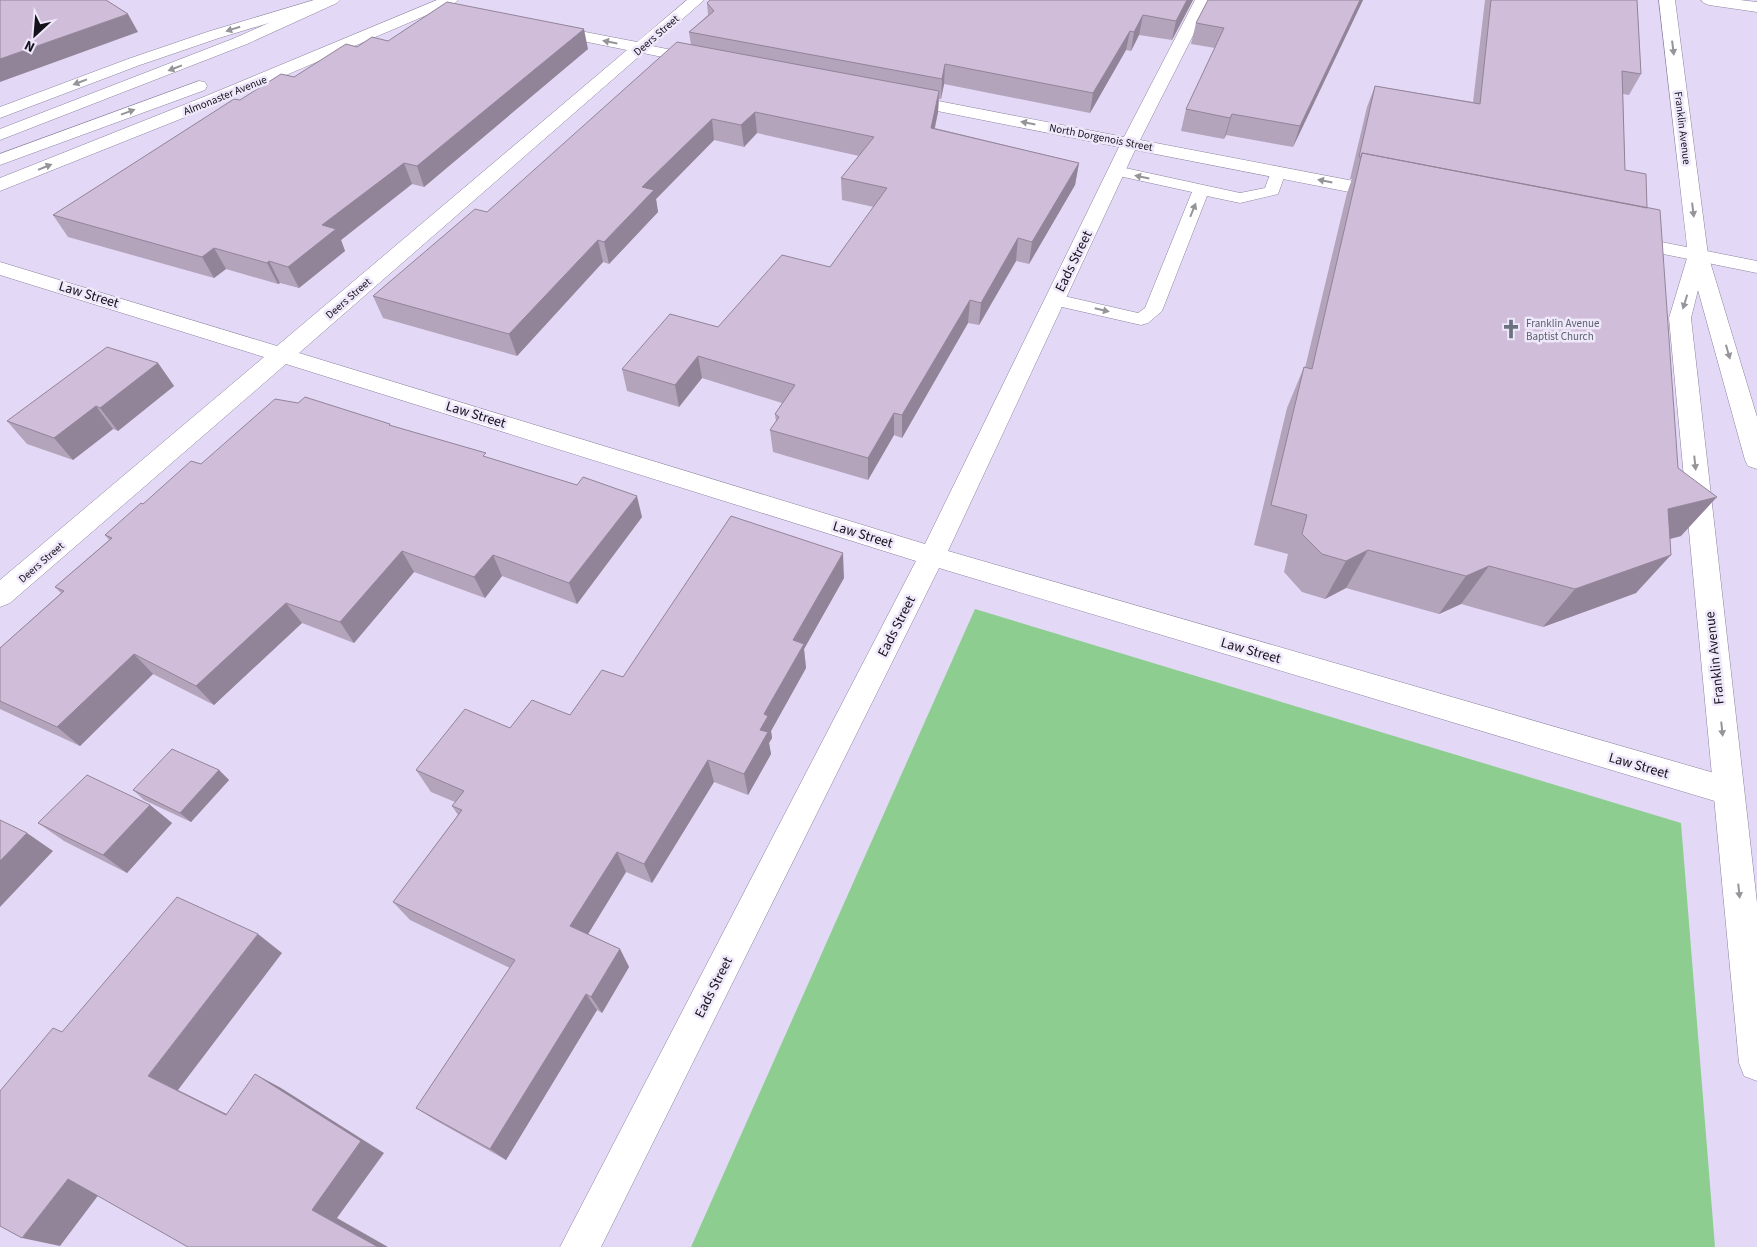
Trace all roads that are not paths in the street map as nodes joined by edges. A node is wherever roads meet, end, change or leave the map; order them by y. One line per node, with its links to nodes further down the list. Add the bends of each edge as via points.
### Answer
1 (331, 0): 14 (street, one-way to 14, via 187,44); 15 (street, one-way to 15, via 242,41)
2 (696, 0): 9 (street, Deers Street)
3 (1202, 0): 16 (street, Eads Street)
4 (1667, 0): 24 (street, Franklin Avenue, one-way to 24)
5 (1709, 0): 7 (street)
6 (452, 2): 11 (street, Almonaster Avenue); 20 (street, Almonaster Avenue, one-way to 6)
7 (1757, 7)
8 (536, 28): 9 (street, one-way to 8)
9 (640, 48): 10 (street); 28 (street, Deers Street)
10 (718, 63)
11 (232, 75)
12 (213, 82): 17 (street, Almonaster Avenue, one-way to 12)
13 (885, 95): 16 (street, North Dorgenois Street, one-way to 13)
14 (0, 113)
15 (0, 135)
16 (1130, 142): 18 (street, Eads Street); 19 (street, North Dorgenois Street)
17 (0, 160)
18 (1116, 171): 21 (lane, one-way to 18); 27 (street, Eads Street)
19 (1278, 172): 21 (lane, via 1272,191 1240,198); 22 (street, North Dorgenois Street, one-way to 19)
20 (0, 185)
21 (1201, 190): 27 (lane, one-way to 21, via 1141,319 1153,311)
22 (1402, 196)
23 (1613, 238): 24 (street)
24 (1698, 255): 25 (street); 29 (street, Franklin Avenue, one-way to 29, via 1726,343); 32 (street, Franklin Avenue, one-way to 32, via 1680,318)
25 (1757, 267)
26 (0, 268): 28 (street, Law Street)
27 (1054, 300): 30 (street, Eads Street)
28 (283, 354): 30 (street, Law Street); 31 (street, Deers Street)
29 (1757, 460)
30 (932, 556): 32 (street, Law Street); 34 (street, Eads Street)
31 (0, 596)
32 (1728, 791): 33 (street, Franklin Avenue, one-way to 33)
33 (1757, 1062)
34 (580, 1247)

